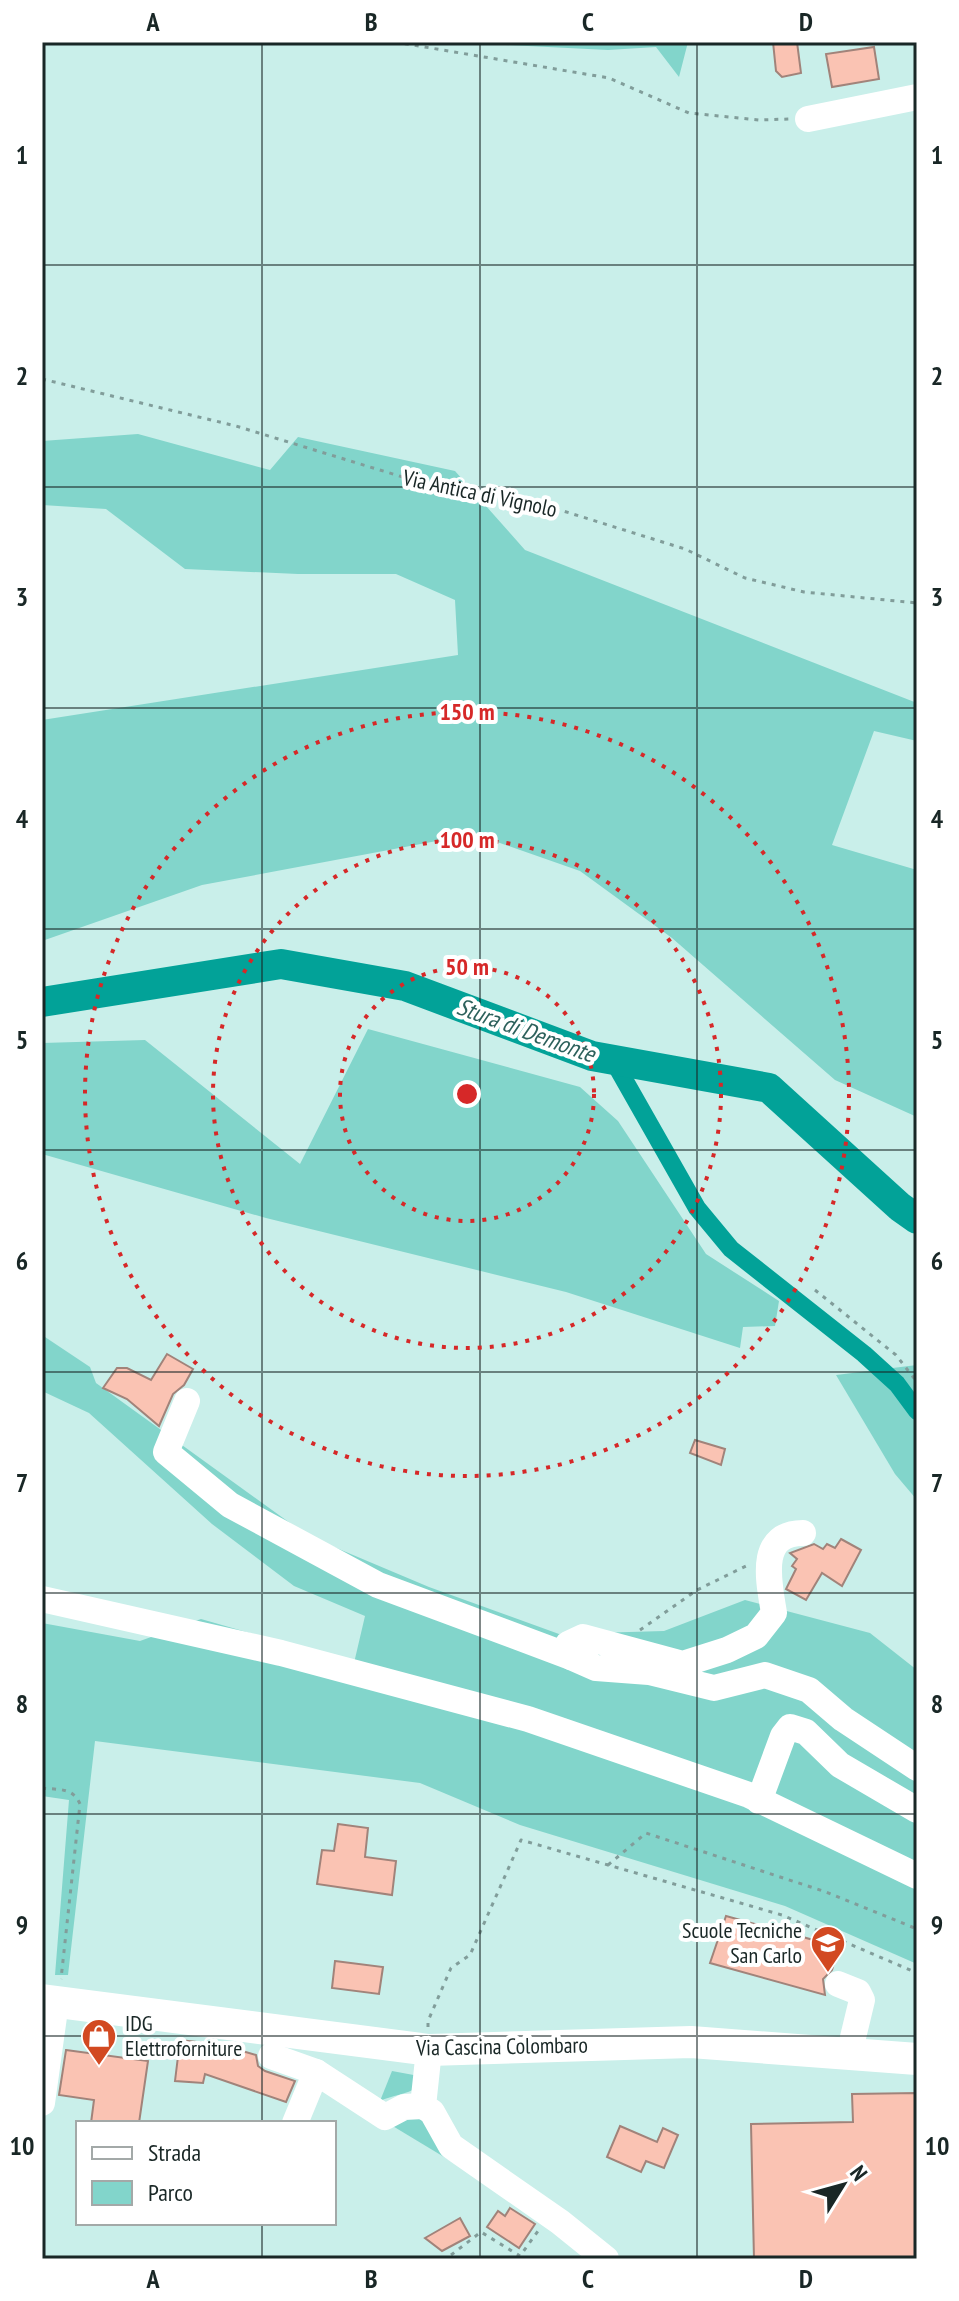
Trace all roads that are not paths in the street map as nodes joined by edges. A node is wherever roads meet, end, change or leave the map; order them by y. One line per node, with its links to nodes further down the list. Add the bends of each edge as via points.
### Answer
1 (917, 97): 2 (street)
2 (808, 119)
3 (187, 1401): 6 (street, via 166,1452 230,1505 378,1585)
4 (803, 1533): 6 (street, via 789,1533 770,1553 774,1613 756,1636 683,1664 583,1637 568,1644)
5 (42, 1599): 8 (street, via 281,1653 528,1719 749,1795)
6 (571, 1657): 7 (street, via 596,1668 649,1672 714,1688 765,1675 809,1690)
7 (917, 1768)
8 (762, 1793): 9 (street, via 790,1727 806,1732 840,1765); 10 (street)
9 (917, 1810)
10 (917, 1876)
11 (838, 1984): 14 (street, via 858,1992 862,2000)
12 (49, 2001): 13 (main road, Via Cascina Colombaro); 18 (street)
13 (429, 2050): 14 (main road, Via Cascina Colombaro, via 691,2042); 19 (street)
14 (849, 2054): 16 (main road, Via Cascina Colombaro)
15 (271, 2056): 17 (street)
16 (917, 2059)
17 (316, 2072): 19 (street, via 385,2117 404,2107); 20 (street)
18 (42, 2103)
19 (423, 2106): 21 (street, via 451,2146)
20 (296, 2121)
21 (606, 2259)

